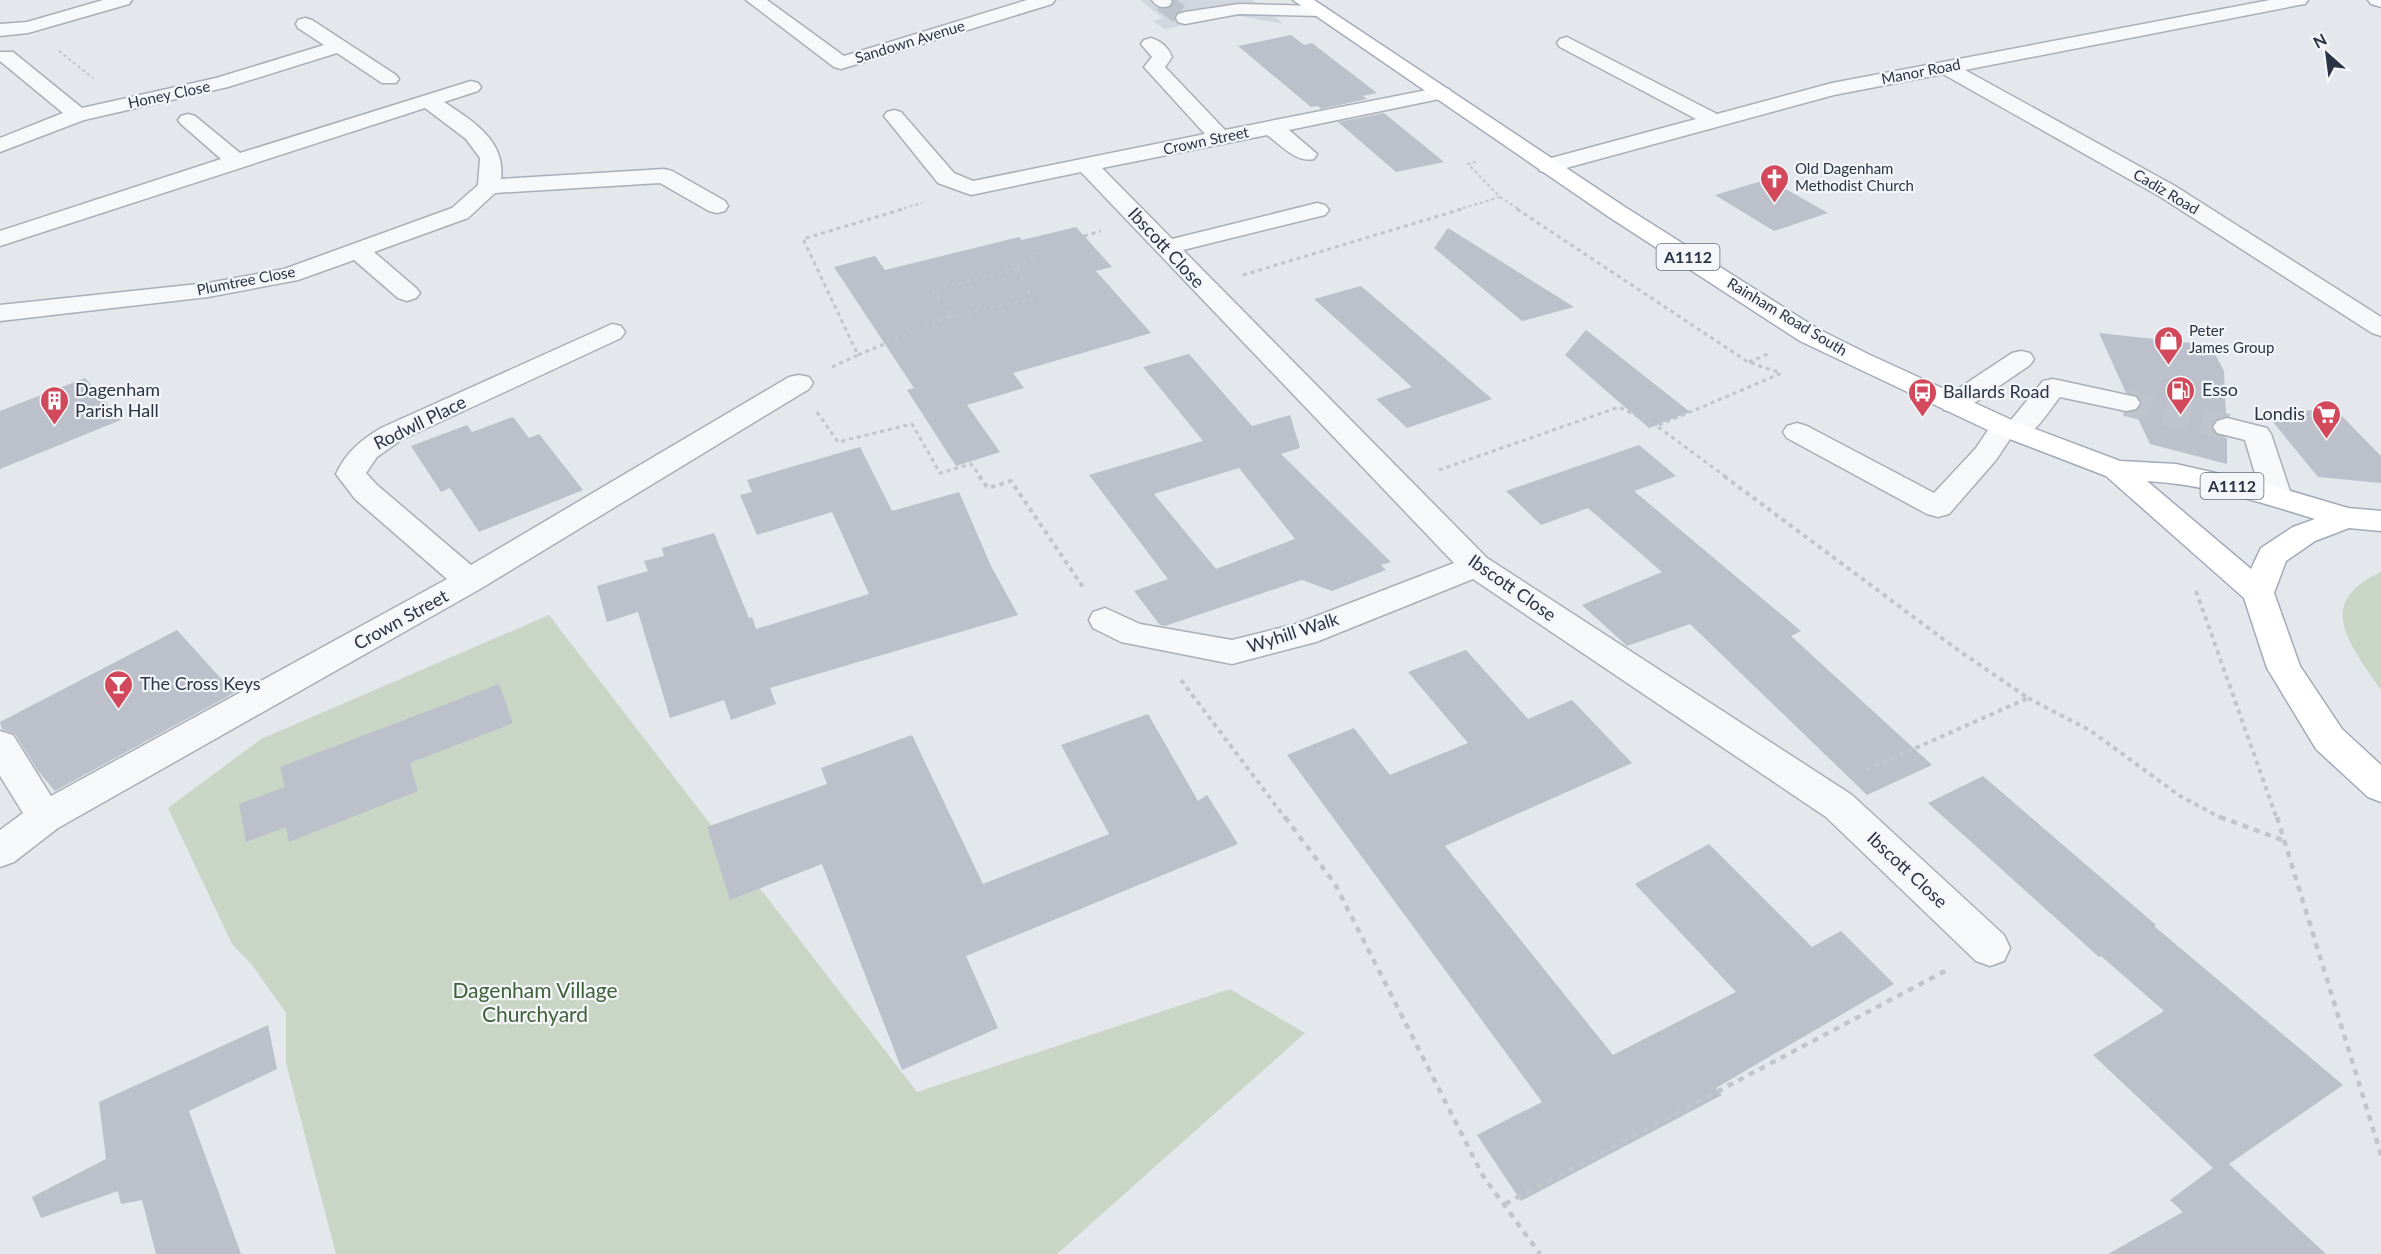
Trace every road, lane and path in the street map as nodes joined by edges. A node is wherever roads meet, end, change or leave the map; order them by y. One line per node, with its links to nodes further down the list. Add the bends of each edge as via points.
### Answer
1 (123, 0): 11 (street, via 28,27)
2 (755, 0): 3 (street, Sandown Avenue, via 841,63)
3 (1046, 0)
4 (1302, 0): 8 (main road, Rainham Road South / A1112)
5 (2299, 0): 17 (street, Manor Road)
6 (2377, 0): 7 (street)
7 (2381, 2)
8 (1319, 11): 9 (street, via 1239,9); 20 (main road, Rainham Road South / A1112)
9 (1185, 18)
10 (305, 24): 15 (street)
11 (0, 30)
12 (1567, 43): 26 (street)
13 (1151, 44): 28 (street, via 1162,57 1154,67)
14 (52, 46): 22 (path)
15 (338, 47): 18 (street); 22 (street, Honey Close, via 221,83)
16 (6, 56): 23 (street)
17 (1946, 67): 26 (street, Manor Road, via 1832,89); 49 (street, Cadiz Road, via 2167,192)
18 (389, 79)
19 (471, 87): 21 (street)
20 (1442, 93): 27 (street, Crown Street); 30 (main road, Rainham Road South / A1112)
21 (428, 101): 32 (street); 35 (street, via 455,118 491,158)
22 (126, 104): 23 (street, Honey Close)
23 (78, 115): 29 (street, Honey Close)
24 (894, 116): 36 (street, via 946,178)
25 (188, 120): 32 (street)
26 (1713, 120): 34 (street, Manor Road)
27 (1271, 127): 28 (street, Crown Street); 31 (street)
28 (1220, 138): 33 (street, Crown Street)
29 (0, 146)
30 (1523, 149): 34 (main road, Rainham Road South / A1112); 37 (path, via 1468,164)
31 (1306, 154)
32 (236, 161): 40 (street)
33 (1087, 166): 36 (street, Crown Street); 41 (street, Ibscott Close)
34 (1548, 166): 55 (main road, Rainham Road South / A1112, via 1809,335)
35 (489, 187): 38 (street, via 664,176); 43 (street, Plumtree Close, via 460,213)
36 (971, 188): 51 (path, via 803,239)
37 (1500, 197): 45 (path); 56 (path, via 1748,362 1782,373)
38 (717, 206)
39 (1317, 210): 41 (street)
40 (0, 239)
41 (1167, 247): 45 (street, Ibscott Close)
42 (1043, 249): 44 (path)
43 (357, 250): 46 (street); 47 (street, Plumtree Close, via 289,275 208,290)
44 (1017, 269): 48 (path, via 1032,299); 48 (path, via 932,290)
45 (1203, 287): 61 (street, Ibscott Close)
46 (407, 293)
47 (0, 313)
48 (951, 316): 51 (path)
49 (2381, 328)
50 (612, 332): 66 (street, Rodwll Place, via 391,434 356,460 351,474 366,492)
51 (858, 354): 53 (path)
52 (2021, 359): 55 (street)
53 (791, 388): 66 (street, Crown Street); 69 (path, via 814,408 838,442 912,424 940,473 971,464 988,488 1011,482)
54 (2126, 403): 58 (street, via 2053,387)
55 (1954, 404): 58 (main road, Rainham Road South / A1112)
56 (1657, 426): 61 (path, via 1619,407); 71 (path)
57 (2226, 427): 62 (street, via 2257,434)
58 (2010, 429): 59 (street, via 1938,507); 60 (main road, Rainham Road South / A1112)
59 (1797, 432)
60 (2116, 470): 62 (main road, Rainham Road South / A1112, via 2176,473); 68 (main road, Rainham Road South / A1112)
61 (1398, 484): 65 (street, Ibscott Close)
62 (2277, 497): 63 (main road, Rainham Road South / A1112)
63 (2346, 518): 64 (main road, A1112); 68 (main road, A1112, via 2304,534 2272,555)
64 (2381, 521)
65 (1476, 566): 70 (street, Wyhill Walk, via 1304,634 1232,652); 74 (street, Ibscott Close)
66 (469, 581): 75 (street, Crown Street)
67 (2195, 589): 76 (path)
68 (2258, 593): 73 (main road, A1112, via 2284,668 2330,739)
69 (1105, 620): 70 (street, Wyhill Walk, via 1132,634)
70 (1192, 644): 80 (path, via 1178,677 1335,884 1483,1176)
71 (2028, 698): 74 (path, via 1860,773); 76 (path, via 2091,731 2180,796 2229,822)
72 (0, 745): 75 (street)
73 (2378, 793)
74 (1839, 806): 78 (street, Ibscott Close)
75 (45, 817): 77 (street, Crown Street)
76 (2285, 841): 79 (path)
77 (0, 851)
78 (1990, 948): 80 (path)
79 (2381, 1155)
80 (1505, 1204): 81 (path)
81 (1540, 1254)

